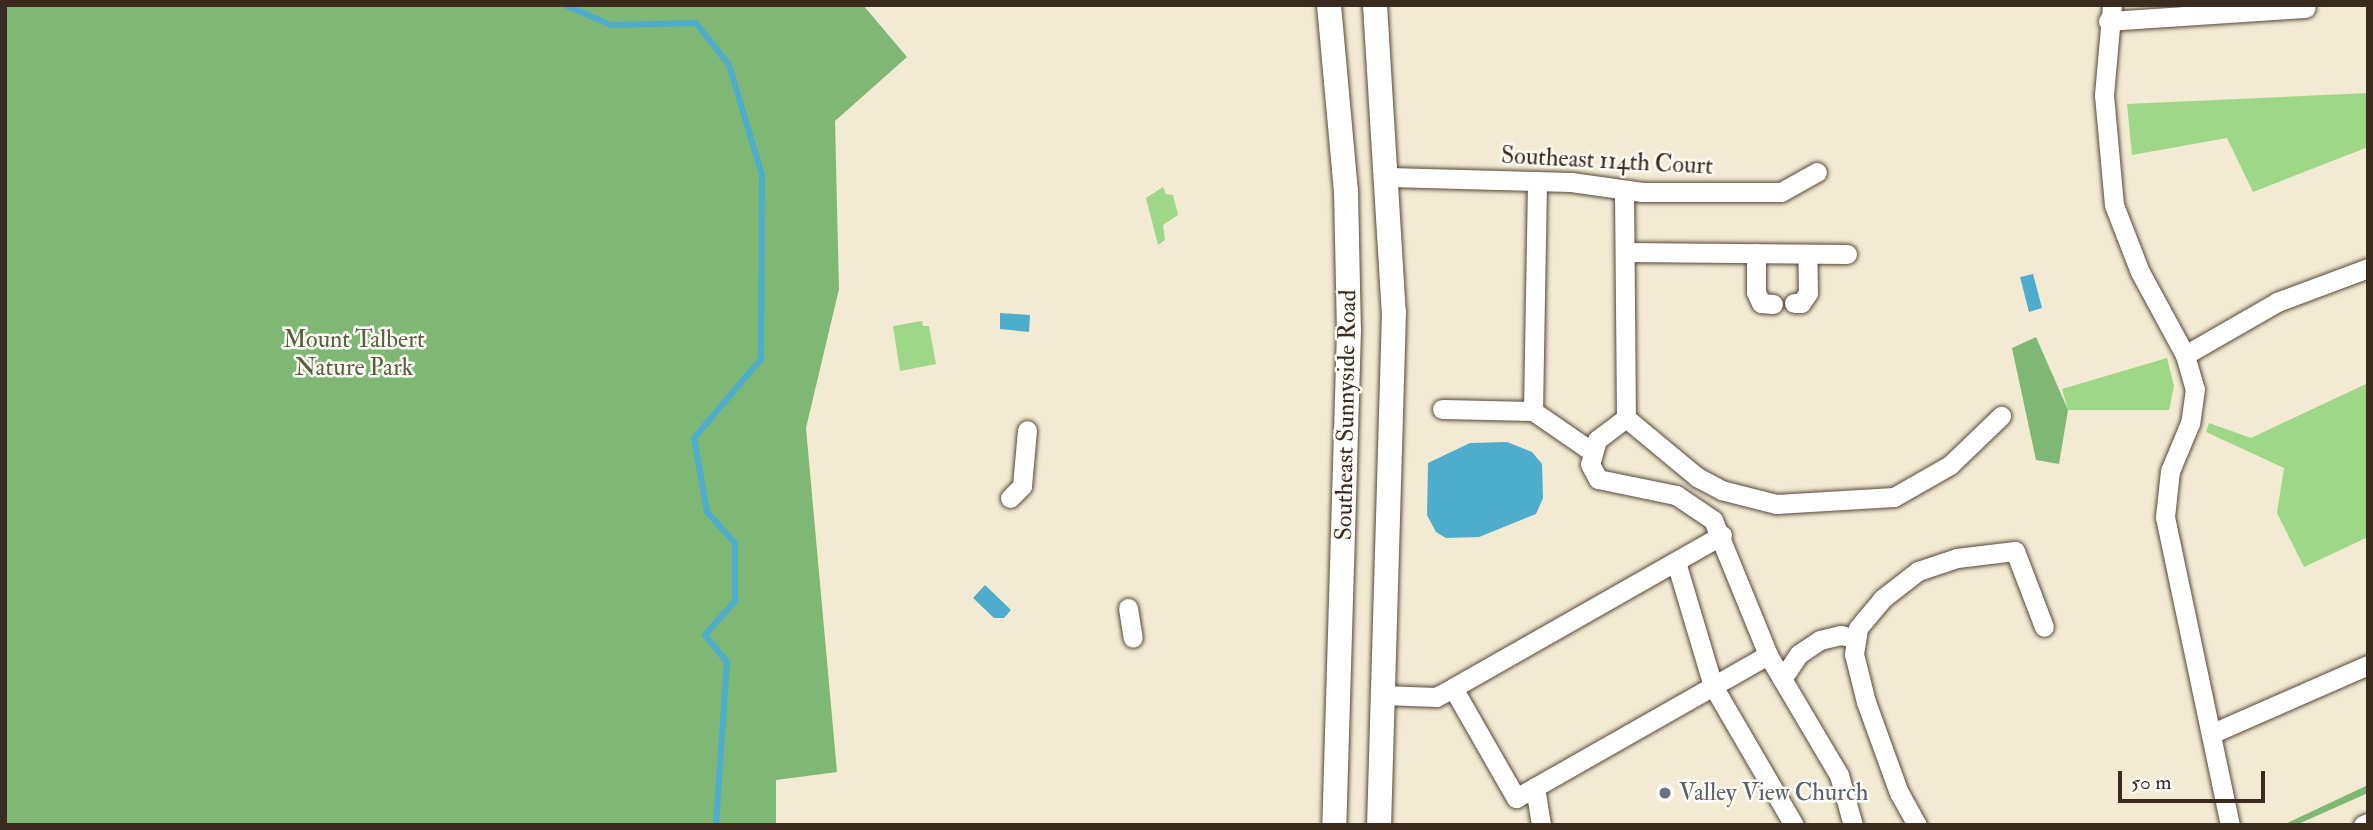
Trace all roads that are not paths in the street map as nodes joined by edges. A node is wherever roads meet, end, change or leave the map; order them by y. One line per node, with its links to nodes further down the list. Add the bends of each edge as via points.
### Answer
1 (1329, 5): 38 (main road, Southeast Sunnyside Road, via 1346,191 1349,330)
2 (1375, 5): 6 (main road, Southeast Sunnyside Road)
3 (2306, 8): 4 (street)
4 (2110, 13): 16 (street, via 2104,95 2114,205 2140,272)
5 (1817, 172): 8 (street, Southeast 114th Court, via 1780,192)
6 (1389, 177): 7 (street, Southeast 114th Court); 35 (main road, Southeast Sunnyside Road, via 1394,312)
7 (1537, 181): 8 (street, Southeast 114th Court); 18 (street)
8 (1624, 190): 9 (street)
9 (1625, 252): 10 (street); 20 (street)
10 (1756, 253): 11 (street); 15 (street, via 1756,292 1761,303)
11 (1807, 254): 12 (street); 14 (street, via 1808,293 1801,303)
12 (1847, 254)
13 (2368, 268): 16 (street, via 2277,302)
14 (1794, 303)
15 (1773, 304)
16 (2185, 355): 36 (street, via 2195,389 2190,423 2170,471 2165,517)
17 (1442, 409): 18 (street)
18 (1534, 411): 22 (street)
19 (2001, 416): 20 (street, via 1950,465 1894,497 1776,504 1721,490 1697,477)
20 (1626, 418): 22 (street, via 1597,440)
21 (1027, 430): 23 (street, via 1021,486)
22 (1591, 452): 24 (street, via 1590,464 1598,479 1676,495 1713,520)
23 (1010, 498)
24 (1722, 535): 25 (street); 30 (street)
25 (1676, 562): 33 (street); 34 (street)
26 (1128, 608): 28 (street)
27 (2044, 627): 29 (street, via 2015,551 1957,558 1918,571 1882,599 1858,628)
28 (1133, 638)
29 (1856, 638): 32 (street, via 1840,635 1820,640 1799,654); 43 (street, via 1854,654 1866,702 1899,793)
30 (1768, 655): 32 (street); 33 (street)
31 (2368, 665): 36 (street)
32 (1782, 679): 42 (street, via 1839,775)
33 (1713, 686): 37 (street); 41 (street)
34 (1454, 688): 35 (street, via 1436,697); 37 (street, via 1516,799)
35 (1383, 695): 39 (main road, Southeast Sunnyside Road)
36 (2213, 733): 44 (street)
37 (1535, 787): 40 (street)
38 (1334, 825)
39 (1379, 825)
40 (1541, 825)
41 (1794, 825)
42 (1853, 825)
43 (1917, 825)
44 (2230, 825)

